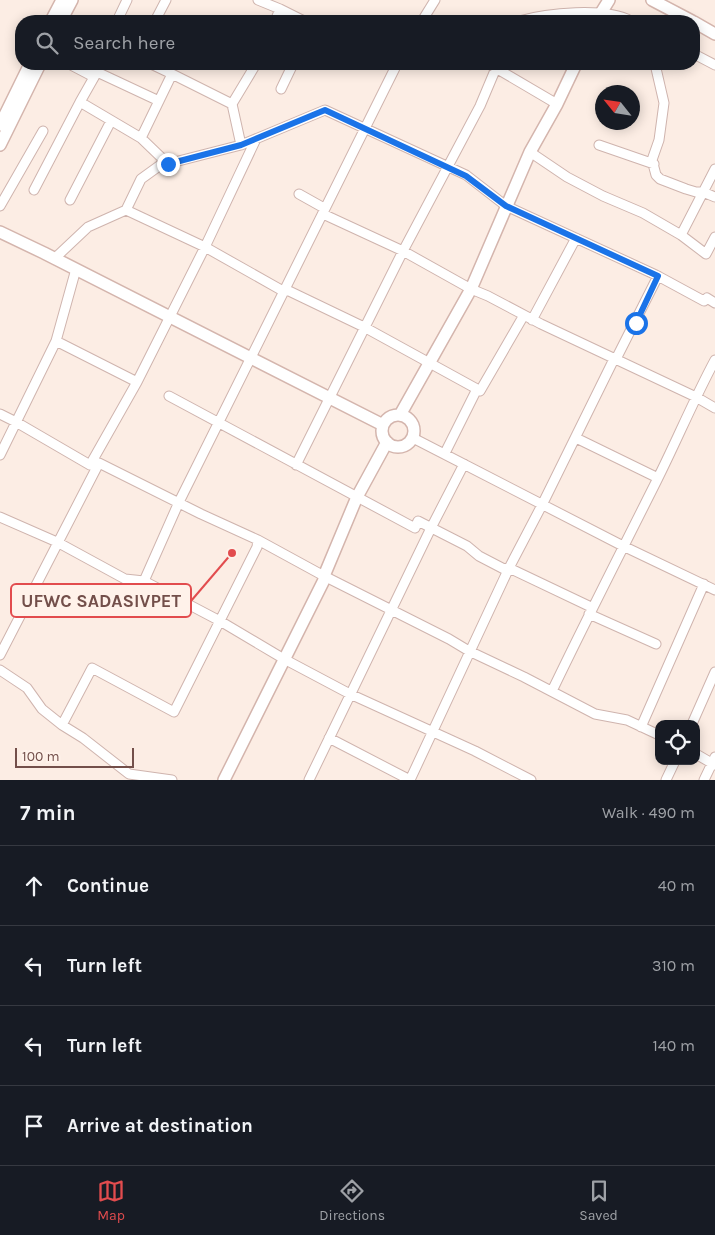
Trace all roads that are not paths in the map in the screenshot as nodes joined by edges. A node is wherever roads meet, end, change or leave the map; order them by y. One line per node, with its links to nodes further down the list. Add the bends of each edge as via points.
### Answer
1 (62, 0): 10 (main road)
2 (72, 0): 11 (main road)
3 (127, 0): 12 (street)
4 (166, 0): 13 (street)
5 (258, 0): 9 (street)
6 (609, 0): 17 (main road)
7 (652, 0): 18 (main road)
8 (431, 1): 16 (street)
9 (280, 9): 14 (street); 15 (street)
10 (54, 15)
11 (67, 15)
12 (120, 15)
13 (158, 15)
14 (278, 15)
15 (292, 15)
16 (427, 15)
17 (599, 15)
18 (680, 15)
19 (700, 26): 20 (main road)
20 (715, 34)
21 (700, 57): 22 (street)
22 (715, 64)
23 (27, 70): 42 (main road)
24 (37, 70): 47 (main road)
25 (80, 70): 34 (street, via 90,75)
26 (164, 70): 35 (street)
27 (252, 70): 39 (street)
28 (291, 70): 36 (street)
29 (394, 70): 43 (street)
30 (492, 70): 53 (street, via 480,106)
31 (500, 70): 40 (street)
32 (573, 70): 40 (main road)
33 (656, 70): 52 (street, via 664,103 659,140 652,160)
34 (97, 72): 37 (street); 38 (street)
35 (172, 74): 37 (street); 39 (street)
36 (281, 89)
37 (159, 101): 45 (street)
38 (80, 102): 41 (street); 55 (street)
39 (232, 104): 48 (street)
40 (557, 104): 50 (main road)
41 (111, 121): 45 (street); 59 (street)
42 (0, 125)
43 (365, 128): 46 (street, via 325,110); 53 (street); 63 (street)
44 (43, 131): 60 (street)
45 (141, 138): 51 (street)
46 (256, 139): 48 (street); 68 (street)
47 (0, 145)
48 (241, 145): 51 (street)
49 (599, 145): 52 (street)
50 (530, 152): 61 (main road); 65 (street, via 567,177)
51 (168, 164): 62 (street, via 140,179)
52 (654, 164): 56 (street, via 660,179)
53 (446, 167): 61 (street, via 466,176); 69 (street)
54 (715, 169): 56 (street)
55 (34, 190)
56 (703, 192): 58 (street); 65 (street)
57 (299, 194): 63 (street, via 324,208)
58 (715, 197)
59 (70, 200)
60 (0, 206)
61 (506, 206): 67 (street); 73 (main road)
62 (126, 210): 68 (street); 70 (street, via 88,227)
63 (323, 214): 69 (street); 74 (street)
64 (0, 232): 70 (main road)
65 (681, 235): 66 (street, via 706,254)
66 (715, 237)
67 (576, 238): 72 (street); 78 (street)
68 (205, 247): 74 (street); 77 (street)
69 (403, 251): 73 (street); 79 (street)
70 (54, 258): 71 (main road)
71 (76, 269): 77 (main road); 80 (street)
72 (658, 276): 75 (street, via 704,301 707,298); 82 (street)
73 (471, 289): 76 (street); 84 (main road)
74 (283, 291): 79 (street); 81 (street)
75 (715, 302)
76 (524, 315): 78 (street); 86 (street, via 480,391)
77 (170, 317): 81 (main road); 85 (street)
78 (532, 320): 82 (street)
79 (364, 326): 84 (street); 89 (street)
80 (56, 341): 85 (street); 93 (street)
81 (252, 358): 89 (main road); 94 (street)
82 (615, 359): 88 (street); 97 (street)
83 (715, 360): 88 (street)
84 (430, 362): 86 (street); 92 (main road)
85 (137, 382): 101 (street)
86 (477, 388): 99 (street)
87 (169, 396): 94 (street)
88 (696, 397): 90 (street); 104 (street)
89 (329, 398): 95 (main road); 102 (street)
90 (715, 408)
91 (0, 414): 93 (street)
92 (400, 415): 95 (main road, via 390,417); 96 (main road, via 411,420)
93 (16, 422): 100 (street); 101 (street)
94 (220, 424): 102 (street); 106 (street)
95 (383, 425): 98 (main road)
96 (413, 438): 98 (main road, via 401,447); 99 (street)
97 (576, 438): 104 (street); 107 (street)
98 (386, 442): 105 (main road)
99 (444, 453): 103 (street)
100 (0, 455)
101 (95, 464): 106 (street); 111 (street)
102 (296, 464): 105 (street)
103 (464, 464): 107 (street); 109 (street)
104 (658, 478): 112 (street)
105 (357, 497): 109 (street, via 415,528 418,521); 114 (main road)
106 (179, 502): 110 (street); 115 (street)
107 (542, 505): 112 (street); 113 (street)
108 (0, 517): 111 (street)
109 (431, 528): 113 (street, via 504,570); 118 (street)
110 (258, 540): 114 (street); 120 (street)
111 (57, 542): 115 (street, via 125,578); 123 (street)
112 (623, 546): 116 (street); 119 (street)
113 (509, 568): 119 (street); 122 (street)
114 (324, 576): 118 (street); 124 (main road)
115 (144, 581): 120 (street)
116 (704, 584): 117 (street); 131 (street)
117 (715, 590)
118 (392, 610): 122 (street); 128 (street)
119 (590, 611): 121 (street); 127 (street)
120 (220, 621): 124 (street); 130 (street, via 174,712 92,668)
121 (656, 644)
122 (468, 651): 127 (street); 132 (street)
123 (0, 655)
124 (284, 658): 128 (street); 140 (main road)
125 (0, 670): 130 (street, via 27,688 42,709)
126 (715, 672): 129 (street)
127 (552, 691): 131 (street, via 596,714 627,720)
128 (350, 694): 132 (street); 134 (street)
129 (694, 720)
130 (62, 725): 139 (street, via 129,774)
131 (641, 728): 133 (street)
132 (432, 732): 138 (street); 142 (street)
133 (655, 733)
134 (329, 738): 141 (street); 142 (street)
135 (700, 756): 136 (street)
136 (714, 762): 145 (street)
137 (673, 765): 144 (street)
138 (515, 776): 143 (street)
139 (172, 780)
140 (224, 780)
141 (308, 780)
142 (410, 780)
143 (531, 780)
144 (666, 780)
145 (704, 780)

